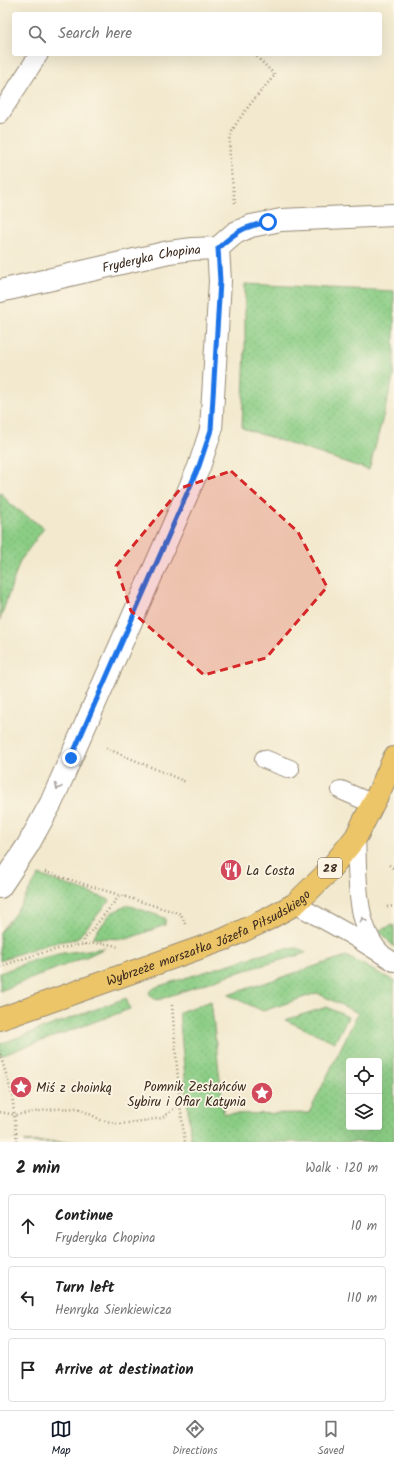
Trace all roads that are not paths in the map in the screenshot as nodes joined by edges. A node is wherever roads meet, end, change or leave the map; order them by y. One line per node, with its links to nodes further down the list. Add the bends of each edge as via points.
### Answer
1 (38, 56): 2 (lane)
2 (0, 114)
3 (394, 215): 4 (street, Fryderyka Chopina, via 268,222 235,233)
4 (218, 248): 5 (street, Fryderyka Chopina, via 169,252); 12 (street, one-way to 12, via 220,281 211,430 199,466 51,803 28,845)
5 (0, 291)
6 (394, 758): 10 (main road, Wybrzeże marszałka Józefa Piłsudskiego / 28)
7 (264, 759): 8 (lane)
8 (290, 769)
9 (341, 790): 10 (lane)
10 (373, 804): 11 (main road, Wybrzeże marszałka Józefa Piłsudskiego / 28)
11 (356, 837): 13 (main road, Wybrzeże marszałka Józefa Piłsudskiego / 28, via 326,874); 14 (lane, one-way to 11, via 374,947 367,935 359,890)
12 (0, 887)
13 (295, 904): 14 (lane); 15 (main road, Wybrzeże marszałka Józefa Piłsudskiego / 28, via 225,939)
14 (388, 958)
15 (0, 1019)

